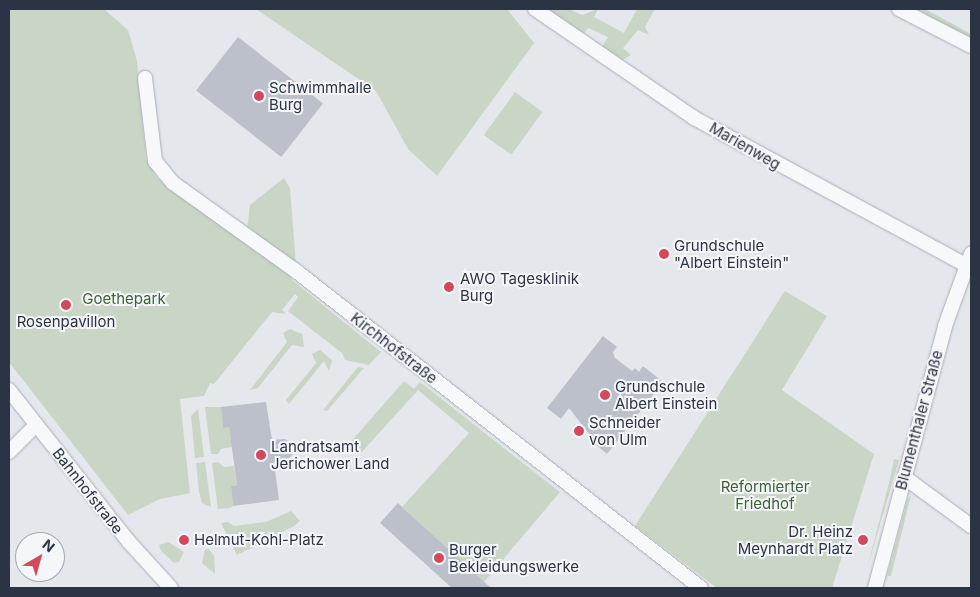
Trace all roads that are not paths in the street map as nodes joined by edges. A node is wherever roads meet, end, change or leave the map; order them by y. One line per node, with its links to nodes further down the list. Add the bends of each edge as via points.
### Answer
1 (535, 9): 5 (street, Marienweg, via 694,118)
2 (899, 9): 3 (street)
3 (971, 46)
4 (145, 78): 12 (street, Kirchhofstraße, via 155,161 172,183 302,276)
5 (968, 260): 9 (street, Blumenthaler Straße)
6 (9, 390): 7 (street, Bahnhofstraße)
7 (36, 425): 8 (street); 11 (street, Bahnhofstraße, via 134,548)
8 (9, 452)
9 (904, 476): 10 (street); 13 (street, Blumenthaler Straße)
10 (971, 526)
11 (171, 588)
12 (701, 588)
13 (875, 588)

